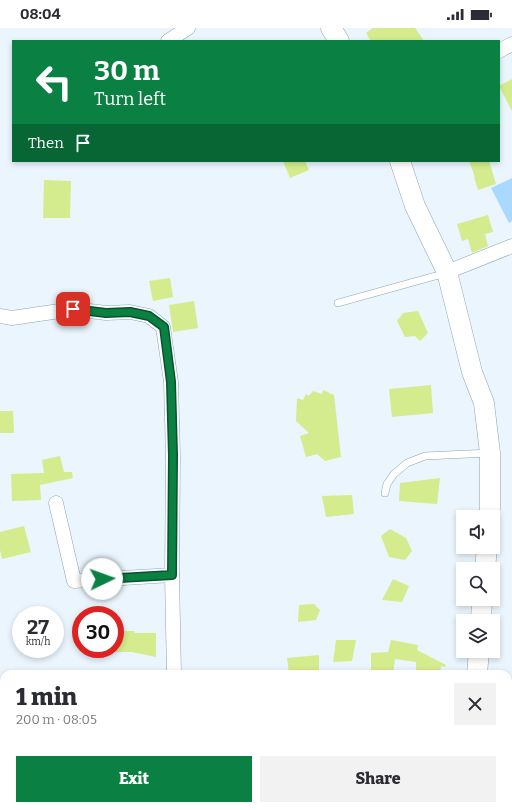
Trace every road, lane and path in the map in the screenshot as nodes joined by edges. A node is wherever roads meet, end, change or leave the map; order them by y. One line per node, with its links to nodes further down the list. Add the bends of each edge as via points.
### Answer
1 (188, 28): 3 (street)
2 (331, 28): 4 (street)
3 (170, 40)
4 (338, 40)
5 (512, 44): 6 (street)
6 (500, 50)
7 (400, 162): 9 (street, via 415,206)
8 (512, 246): 9 (street)
9 (447, 272): 10 (lane); 12 (street, via 472,372 484,403)
10 (338, 303)
11 (0, 316): 16 (street, via 12,318 73,309 106,313 130,312 149,316 164,327 171,382)
12 (490, 453): 13 (lane, via 424,456 407,463 394,474 387,484); 15 (street)
13 (385, 493)
14 (56, 503): 16 (street, via 74,581)
15 (490, 510)
16 (172, 575): 18 (street)
17 (478, 658): 19 (street)
18 (174, 670)
19 (477, 670)

